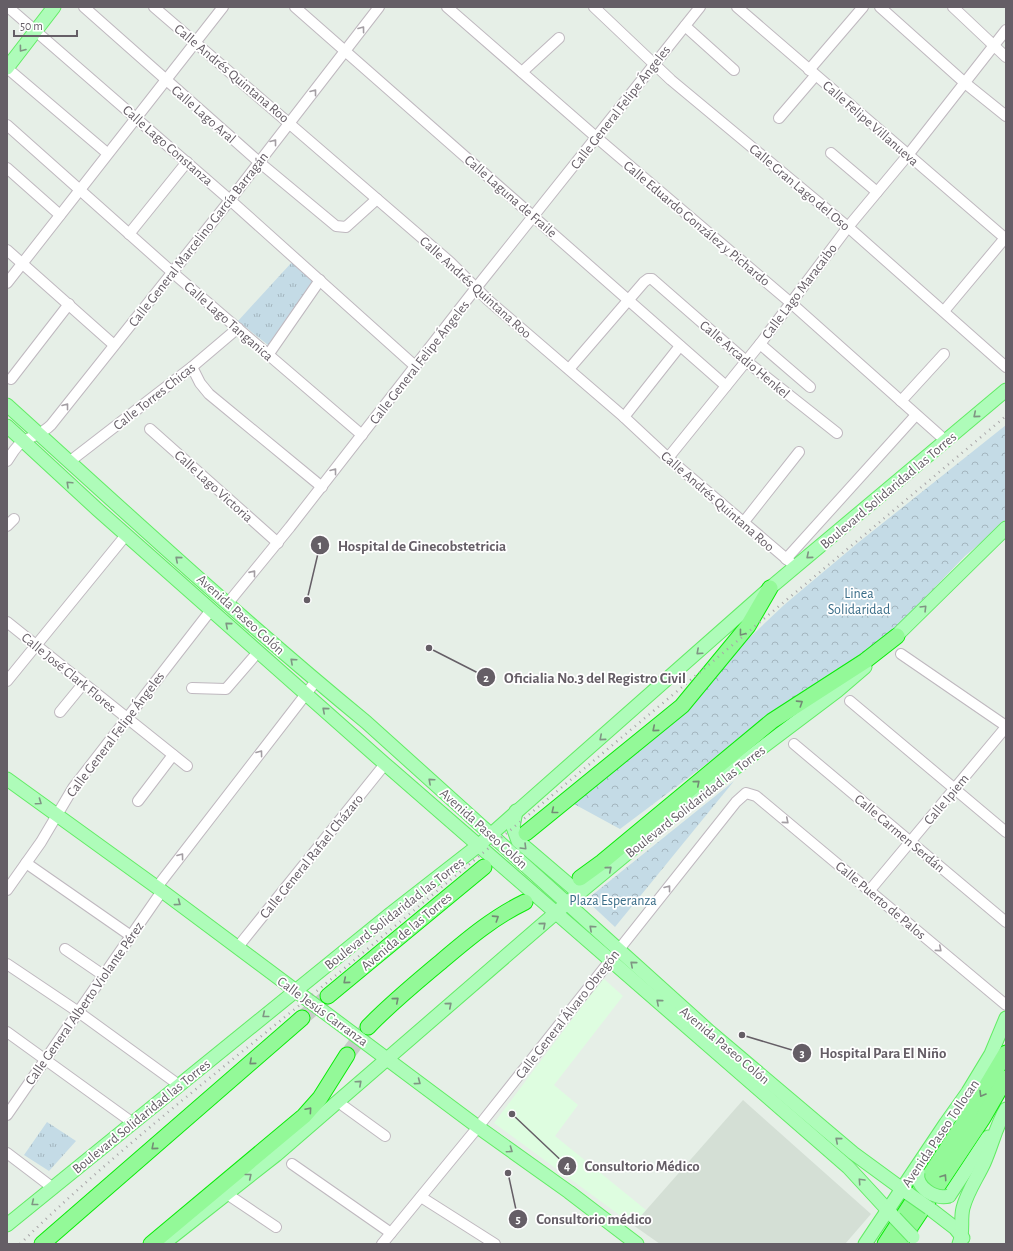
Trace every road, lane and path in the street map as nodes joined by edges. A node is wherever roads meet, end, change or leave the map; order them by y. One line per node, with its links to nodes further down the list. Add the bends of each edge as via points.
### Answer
1 (8, 7): 17 (street, Calle Lago Constanza)
2 (54, 7): 17 (main road)
3 (84, 7): 28 (street, Calle Lago Aral)
4 (154, 7): 19 (street, Calle Andrés Quintana Roo)
5 (224, 7): 19 (street)
6 (295, 7): 21 (street, Calle Laguna de Fraile)
7 (379, 7): 21 (street, Calle General Marcelino García Barragán, one-way to 7)
8 (447, 7): 26 (street, Calle Eduardo González y Pichardo)
9 (594, 7): 23 (street, Calle Gran Lago del Oso)
10 (700, 7): 15 (street, Calle General Felipe Ángeles)
11 (737, 7): 27 (street, Calle Felipe Villanueva)
12 (863, 7): 27 (street)
13 (880, 7): 29 (street)
14 (953, 7): 20 (street)
15 (685, 26): 23 (street, Calle General Felipe Ángeles); 25 (street)
16 (1006, 30): 20 (street, Calle Lago Maracaibo)
17 (35, 32): 24 (main road, one-way to 24); 31 (street, Calle Lago Constanza)
18 (559, 38): 26 (street)
19 (195, 42): 28 (street); 33 (street, Calle Andrés Quintana Roo)
20 (994, 46): 22 (street); 29 (street, Calle Lago Maracaibo)
21 (345, 51): 33 (street, Calle General Marcelino García Barragán, one-way to 21); 47 (street, Calle Laguna de Fraile)
22 (1006, 57)
23 (654, 63): 35 (street, Calle General Felipe Ángeles); 48 (street, Calle Gran Lago del Oso)
24 (7, 68): 36 (street)
25 (734, 70)
26 (522, 72): 35 (street, Calle Eduardo González y Pichardo)
27 (812, 73): 32 (street); 38 (street, Calle Felipe Villanueva)
28 (165, 80): 31 (street); 40 (street, Calle Lago Aral)
29 (965, 83): 30 (street); 38 (street, Calle Lago Maracaibo)
30 (1006, 116)
31 (135, 117): 36 (street); 39 (street, Calle Lago Constanza)
32 (779, 118)
33 (290, 122): 40 (street, Calle General Marcelino García Barragán, one-way to 33); 44 (street, Calle Andrés Quintana Roo)
34 (7, 125): 42 (street, Calle Lago Tanganica)
35 (596, 137): 47 (street, Calle General Felipe Ángeles); 58 (street, Calle Eduardo González y Pichardo)
36 (108, 153): 42 (street)
37 (831, 153): 43 (street)
38 (908, 155): 43 (street, Calle Lago Maracaibo); 50 (street, Calle Felipe Villanueva)
39 (187, 162): 45 (street, Calle Lago Constanza); 49 (street)
40 (259, 162): 44 (street, Calle Lago Aral, via 336,226 346,227); 45 (street, Calle General Marcelino García Barragán)
41 (7, 168): 46 (street)
42 (80, 189): 46 (street); 49 (street, Calle Lago Tanganica)
43 (877, 192): 48 (street, Calle Lago Maracaibo)
44 (377, 199): 56 (street, Calle Andrés Quintana Roo)
45 (230, 200): 53 (street, Calle General Marcelino García Barragán); 54 (street, Calle Lago Constanza)
46 (60, 215): 52 (street)
47 (534, 216): 56 (street, Calle General Felipe Ángeles); 57 (street, Calle Laguna de Fraile)
48 (848, 227): 58 (street, Calle Lago Maracaibo); 60 (street, Calle Gran Lago del Oso)
49 (129, 234): 53 (street, Calle Lago Tanganica)
50 (1005, 238): 60 (street)
51 (7, 250): 52 (street)
52 (22, 264): 55 (street); 59 (street)
53 (172, 272): 61 (street, Calle Lago Tanganica); 63 (street, Calle General Marcelino García Barragán)
54 (320, 280): 66 (street); 68 (street, Calle Lago Constanza)
55 (7, 283)
56 (476, 288): 68 (street, Calle General Felipe Ángeles); 71 (street, Calle Andrés Quintana Roo)
57 (629, 299): 64 (street, Calle Laguna de Fraile); 67 (street, Calle Arcadio Henkel, via 648,279 655,282); 71 (street)
58 (791, 303): 62 (street, Calle Lago Maracaibo); 76 (street, Calle Eduardo González y Pichardo)
59 (69, 304): 63 (street); 72 (street)
60 (944, 311): 70 (street, Calle Gran Lago del Oso)
61 (238, 328): 66 (street, Calle Lago Tanganica); 69 (street, Calle Torres Chicas)
62 (760, 344): 67 (street, Calle Lago Maracaibo); 74 (street)
63 (114, 345): 83 (street, Calle General Marcelino García Barragán, one-way to 63, via 51,425)
64 (680, 346): 73 (street, Calle Laguna de Fraile); 79 (street)
65 (944, 354): 76 (street)
66 (268, 355): 84 (street, Calle Lago Tanganica)
67 (746, 361): 73 (street, Calle Lago Maracaibo); 82 (street, Calle Arcadio Henkel)
68 (415, 366): 84 (street, Calle General Felipe Ángeles)
69 (192, 367): 90 (street, Calle Torres Chicas); 91 (street, via 209,394)
70 (1006, 367)
71 (569, 369): 79 (street, Calle Andrés Quintana Roo)
72 (11, 379)
73 (726, 386): 88 (street, Calle Lago Maracaibo)
74 (810, 387)
75 (1006, 390): 86 (main road, Boulevard Solidaridad las Torres, one-way to 86)
76 (901, 401): 78 (street, Calle Eduardo González y Pichardo)
77 (7, 405): 83 (main road, Avenida Paseo Colón)
78 (916, 415): 86 (street, Calle Eduardo González y Pichardo); 98 (street)
79 (624, 417): 88 (street, Calle Andrés Quintana Roo)
80 (7, 426): 85 (main road, Avenida Paseo Colón)
81 (150, 429): 97 (street, Calle Lago Victoria)
82 (837, 433)
83 (40, 435): 85 (street, Calle General Marcelino García Barragán); 90 (main road, Avenida Paseo Colón)
84 (362, 435): 91 (street, Calle General Felipe Ángeles, one-way to 84)
85 (23, 441): 89 (street); 93 (main road, Avenida Paseo Colón, one-way to 85)
86 (946, 441): 98 (main road, Boulevard Solidaridad las Torres, one-way to 98)
87 (799, 452): 94 (street)
88 (668, 458): 94 (street, Calle Andrés Quintana Roo)
89 (7, 461)
90 (69, 462): 92 (main road, Avenida Paseo Colón)
91 (322, 487): 97 (street, Calle General Felipe Ángeles)
92 (109, 498): 93 (main road); 100 (main road, Avenida Paseo Colón, one-way to 92)
93 (98, 510): 96 (main road, Avenida Paseo Colón)
94 (743, 523): 98 (street, Calle Andrés Quintana Roo)
95 (1006, 528): 103 (main road, Boulevard Solidaridad las Torres, one-way to 95)
96 (126, 535): 101 (main road, Avenida Paseo Colón); 104 (street)
97 (278, 543): 100 (street, Calle General Felipe Ángeles, one-way to 97)
98 (791, 563): 99 (main road, Boulevard Solidaridad las Torres)
99 (770, 588): 126 (main road, Boulevard Solidaridad las Torres, one-way to 126); 129 (highway, Boulevard Solidaridad las Torres, one-way to 129, via 748,626 682,706)
100 (228, 603): 108 (main road, Avenida Paseo Colón, one-way to 100)
101 (211, 610): 105 (main road, Avenida Paseo Colón, one-way to 101); 114 (street, Calle General Felipe Ángeles)
102 (7, 622): 104 (street, Calle José Clark Flores)
103 (897, 636): 135 (highway, Boulevard Solidaridad las Torres, one-way to 103, via 772,721 865,661); 139 (main road, Boulevard Solidaridad las Torres, one-way to 103, via 677,812 837,691)
104 (36, 645): 107 (street); 109 (street, Calle José Clark Flores)
105 (258, 652): 110 (street, via 226,689); 111 (main road, Avenida Paseo Colón)
106 (901, 654): 116 (street)
107 (7, 681)
108 (316, 681): 111 (street, Calle General Alberto Violante Pérez); 115 (main road, Avenida Paseo Colón)
109 (83, 684): 113 (street); 114 (street, Calle José Clark Flores)
110 (192, 688)
111 (306, 693): 117 (main road, Avenida Paseo Colón, one-way to 111); 136 (street, Calle General Alberto Violante Pérez, one-way to 111)
112 (850, 701): 123 (street)
113 (60, 712)
114 (126, 718): 119 (street, Calle José Clark Flores); 127 (street, Calle General Felipe Ángeles)
115 (366, 722): 117 (main road); 130 (main road, Avenida Paseo Colón, one-way to 115)
116 (1006, 727): 123 (street, Calle Ipiem)
117 (354, 736): 120 (main road, Avenida Paseo Colón)
118 (794, 744): 131 (street, Calle Carmen Serdán)
119 (173, 755): 121 (street, Calle José Clark Flores); 125 (street)
120 (385, 764): 132 (main road, Avenida Paseo Colón); 144 (street, Calle General Rafael Cházaro)
121 (187, 766)
122 (7, 779): 127 (main road, Calle Jesús Carranza, one-way to 127)
123 (954, 789): 128 (street); 131 (street, Calle Ipiem)
124 (756, 796): 138 (street, Calle Puerto de Palos, one-way to 138); 146 (street, Calle General Álvaro Obregón, one-way to 124, via 738,799 746,793)
125 (138, 801)
126 (516, 811): 130 (main road, Boulevard Solidaridad las Torres); 139 (main road, one-way to 139, via 513,827 518,841)
127 (57, 814): 133 (street, Calle General Felipe Ángeles); 136 (main road, Calle Jesús Carranza)
128 (1006, 832)
129 (526, 833)
130 (491, 834): 132 (main road, Boulevard Solidaridad las Torres); 141 (main road, Avenida Paseo Colón)
131 (910, 842): 138 (street, Calle Ipiem); 142 (street, Calle Carmen Serdán)
132 (479, 845): 141 (main road, Avenida Paseo Colón); 149 (main road, Boulevard Solidaridad las Torres)
133 (26, 863): 137 (street, Calle General Felipe Ángeles); 143 (street)
134 (484, 867): 150 (highway, Avenida de las Torres, one-way to 150)
135 (580, 878)
136 (160, 889): 143 (street, Calle General Alberto Violante Pérez); 144 (main road, Calle Jesús Carranza, one-way to 144)
137 (7, 890)
138 (870, 890): 151 (street, Calle Puerto de Palos, one-way to 151)
139 (580, 894): 141 (main road, Boulevard Solidaridad las Torres)
140 (525, 902): 155 (highway, one-way to 140, via 386,1008 487,923)
141 (562, 909): 146 (main road, Avenida Paseo Colón, one-way to 141); 161 (main road, Boulevard Solidaridad las Torres, one-way to 141)
142 (1006, 922)
143 (131, 936): 148 (street, Calle General Alberto Violante Pérez)
144 (237, 948): 149 (main road, Calle Jesús Carranza)
145 (64, 949): 148 (street)
146 (614, 955): 157 (main road, Avenida Paseo Colón, one-way to 146); 170 (street, Calle General Álvaro Obregón)
147 (7, 964): 152 (street)
148 (103, 975): 152 (street, Calle General Alberto Violante Pérez)
149 (296, 991): 161 (main road, Calle Jesús Carranza); 163 (main road, Boulevard Solidaridad las Torres, one-way to 163)
150 (328, 996)
151 (1006, 1005)
152 (78, 1011): 160 (street, Calle General Alberto Violante Pérez); 163 (street)
153 (302, 1018): 184 (highway, Boulevard Solidaridad las Torres, one-way to 184)
154 (1006, 1018): 164 (main road, Avenida Paseo Tollocan, via 991,1054)
155 (368, 1027)
156 (7, 1032): 160 (street)
157 (707, 1036): 175 (main road, Avenida Paseo Colón, one-way to 157); 178 (main road, Avenida Paseo Colón, one-way to 157, via 848,1167)
158 (1006, 1053): 191 (highway, Avenida Paseo Tollocan, one-way to 191)
159 (347, 1055): 185 (highway, one-way to 159, via 304,1116 320,1098)
160 (45, 1058): 167 (street, Calle General Alberto Violante Pérez); 169 (street)
161 (387, 1058): 165 (main road, Boulevard Solidaridad las Torres, one-way to 161); 170 (main road, Calle Jesús Carranza, one-way to 170)
162 (1006, 1078): 192 (highway, Avenida Paseo Tollocan, one-way to 162, via 983,1118)
163 (179, 1085): 169 (main road, Boulevard Solidaridad las Torres)
164 (968, 1092): 168 (main road, bridge, via 960,1113 918,1172 918,1182 925,1190 937,1197 949,1196); 175 (main road, Avenida Paseo Tollocan)
165 (338, 1102): 171 (street); 176 (main road, Boulevard Solidaridad las Torres, one-way to 165)
166 (1006, 1109): 168 (main road)
167 (7, 1115)
168 (999, 1122): 183 (main road, via 965,1202 961,1216)
169 (133, 1123): 174 (main road, Boulevard Solidaridad las Torres)
170 (478, 1127): 177 (street, Calle General Álvaro Obregón); 189 (main road, Calle Jesús Carranza, one-way to 189)
171 (385, 1136)
172 (7, 1153): 174 (street)
173 (292, 1164): 181 (street)
174 (53, 1188): 179 (main road, Boulevard Solidaridad las Torres, one-way to 179)
175 (906, 1191): 178 (main road, Avenida Paseo Tollocan); 183 (main road, Avenida Paseo Colón, bridge, via 955,1228)
176 (227, 1194): 180 (street); 186 (main road, Boulevard Solidaridad las Torres)
177 (421, 1197): 181 (street, Calle General Álvaro Obregón); 188 (street)
178 (891, 1214): 182 (main road, Avenida Paseo Colón, bridge); 190 (main road, Avenida Paseo Tollocan)
179 (7, 1225)
180 (276, 1227)
181 (391, 1234): 187 (street, Calle General Álvaro Obregón)
182 (915, 1240)
183 (962, 1241)
184 (42, 1244)
185 (151, 1244)
186 (163, 1244)
187 (382, 1244)
188 (495, 1244)
189 (637, 1244)
190 (866, 1244)
191 (885, 1244)
192 (899, 1244)

